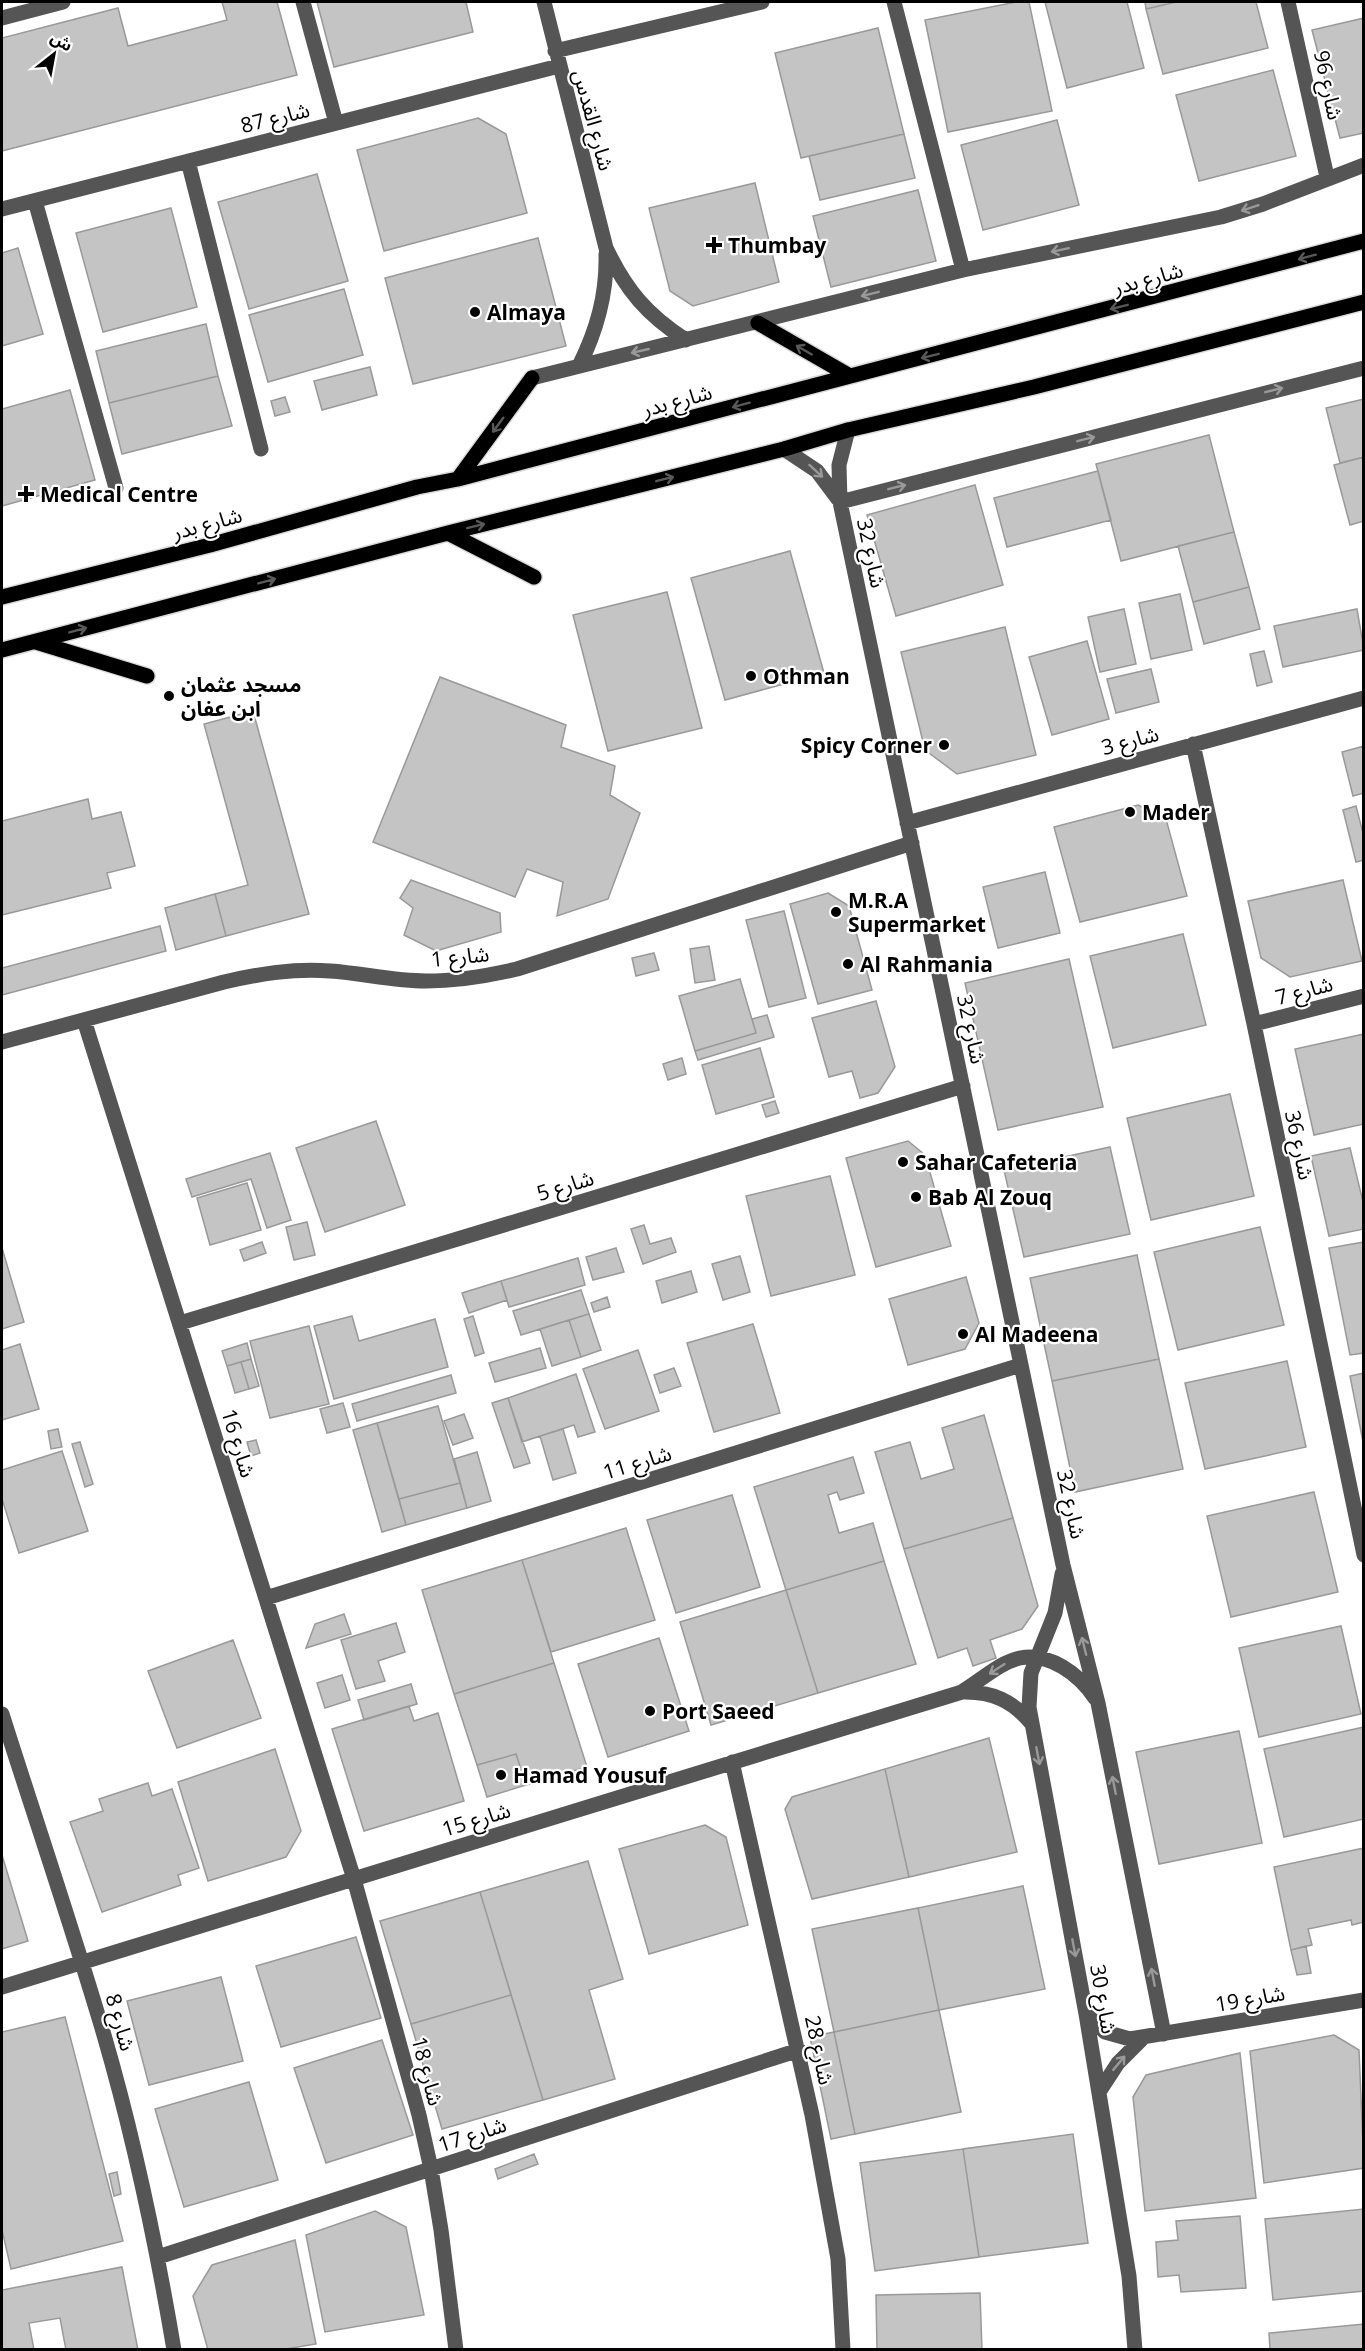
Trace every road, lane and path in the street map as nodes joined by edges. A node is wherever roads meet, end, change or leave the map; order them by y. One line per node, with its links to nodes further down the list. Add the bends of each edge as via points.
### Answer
1 (63, 2): 7 (street)
2 (303, 2): 9 (street)
3 (543, 2): 8 (street, شارع القدس)
4 (762, 2): 8 (street, شارع 87)
5 (894, 2): 17 (street)
6 (1288, 2): 12 (street, شارع 96)
7 (2, 18)
8 (557, 59): 9 (street, شارع 87); 16 (street, شارع القدس)
9 (336, 123): 10 (street, شارع 87)
10 (188, 161): 13 (street, شارع 87); 26 (street)
11 (1364, 165): 12 (street)
12 (1327, 177): 17 (street, one-way to 17, via 1221,217)
13 (35, 201): 14 (street, شارع 87); 29 (street)
14 (2, 209)
15 (1364, 242): 23 (main road, شارع بدر, one-way to 23)
16 (606, 249): 20 (street, شارع القدس, via 632,294 649,313); 21 (street, شارع القدس, via 607,273 599,320)
17 (963, 270): 19 (street, one-way to 19)
18 (1364, 302): 25 (main road, via 1046,384)
19 (758, 323): 20 (street); 23 (main road, one-way to 19)
20 (686, 340): 21 (street, one-way to 21)
21 (579, 366): 24 (street)
22 (1364, 368): 30 (street, one-way to 22)
23 (850, 376): 28 (main road, شارع بدر, one-way to 28)
24 (532, 378): 28 (main road, one-way to 28)
25 (848, 430): 27 (main road); 30 (street, شارع 32, via 839,465)
26 (261, 449)
27 (784, 449): 30 (street, شارع 32, one-way to 30, via 817,471); 31 (main road, one-way to 27)
28 (458, 479): 33 (main road, شارع بدر)
29 (116, 488)
30 (840, 502): 39 (street, شارع 32)
31 (448, 533): 32 (main road); 34 (main road, one-way to 31)
32 (534, 577)
33 (2, 597)
34 (36, 642): 35 (main road); 36 (main road)
35 (2, 650)
36 (147, 676)
37 (1364, 698): 38 (street, شارع 3)
38 (1193, 744): 39 (street, شارع 3); 43 (street, شارع 36)
39 (907, 823): 40 (street, شارع 32)
40 (912, 843): 42 (street, شارع 1, via 497,974 424,981 293,971 224,982); 45 (street, شارع 32)
41 (1364, 996): 43 (street, شارع 7)
42 (84, 1020): 44 (street, شارع 1); 46 (street, شارع 16)
43 (1254, 1024): 48 (street, شارع 36)
44 (2, 1042)
45 (963, 1086): 46 (street, شارع 5); 47 (street, شارع 32)
46 (180, 1323): 50 (street, شارع 16)
47 (1021, 1365): 49 (street, شارع 32); 50 (street, شارع 11)
48 (1364, 1555)
49 (1063, 1565): 51 (street, شارع 32, via 1055,1612); 53 (street, شارع 32, one-way to 49)
50 (266, 1598): 57 (street, شارع 16)
51 (1036, 1657): 52 (street, شارع 15, one-way to 52, via 1009,1662); 53 (street, via 1066,1668); 55 (street, شارع 30, via 1029,1690)
52 (962, 1692): 55 (street, شارع 15, via 1006,1700); 56 (street, شارع 15)
53 (1098, 1703): 62 (street, one-way to 53)
54 (2, 1714): 58 (street, شارع 8)
55 (1032, 1724): 61 (street, شارع 30, one-way to 61)
56 (732, 1762): 57 (street, شارع 15); 64 (street, شارع 28)
57 (354, 1879): 58 (street, شارع 15); 66 (street, شارع 18)
58 (81, 1962): 59 (street, شارع 15); 67 (street, شارع 8, via 124,2109)
59 (2, 1987)
60 (1364, 2000): 62 (street, شارع 19)
61 (1086, 2013): 63 (street, شارع 19, via 1105,2032 1130,2039); 65 (street, شارع 30)
62 (1164, 2034): 63 (street, شارع 19)
63 (1143, 2037): 65 (street, one-way to 63, via 1118,2063)
64 (799, 2050): 66 (street, شارع 17); 70 (street, شارع 28, via 838,2259)
65 (1099, 2092): 71 (street, شارع 30, via 1129,2276)
66 (431, 2169): 67 (street, شارع 17); 69 (street, شارع 18)
67 (158, 2257): 68 (street, شارع 8)
68 (174, 2349)
69 (456, 2349)
70 (843, 2349)
71 (1135, 2349)

